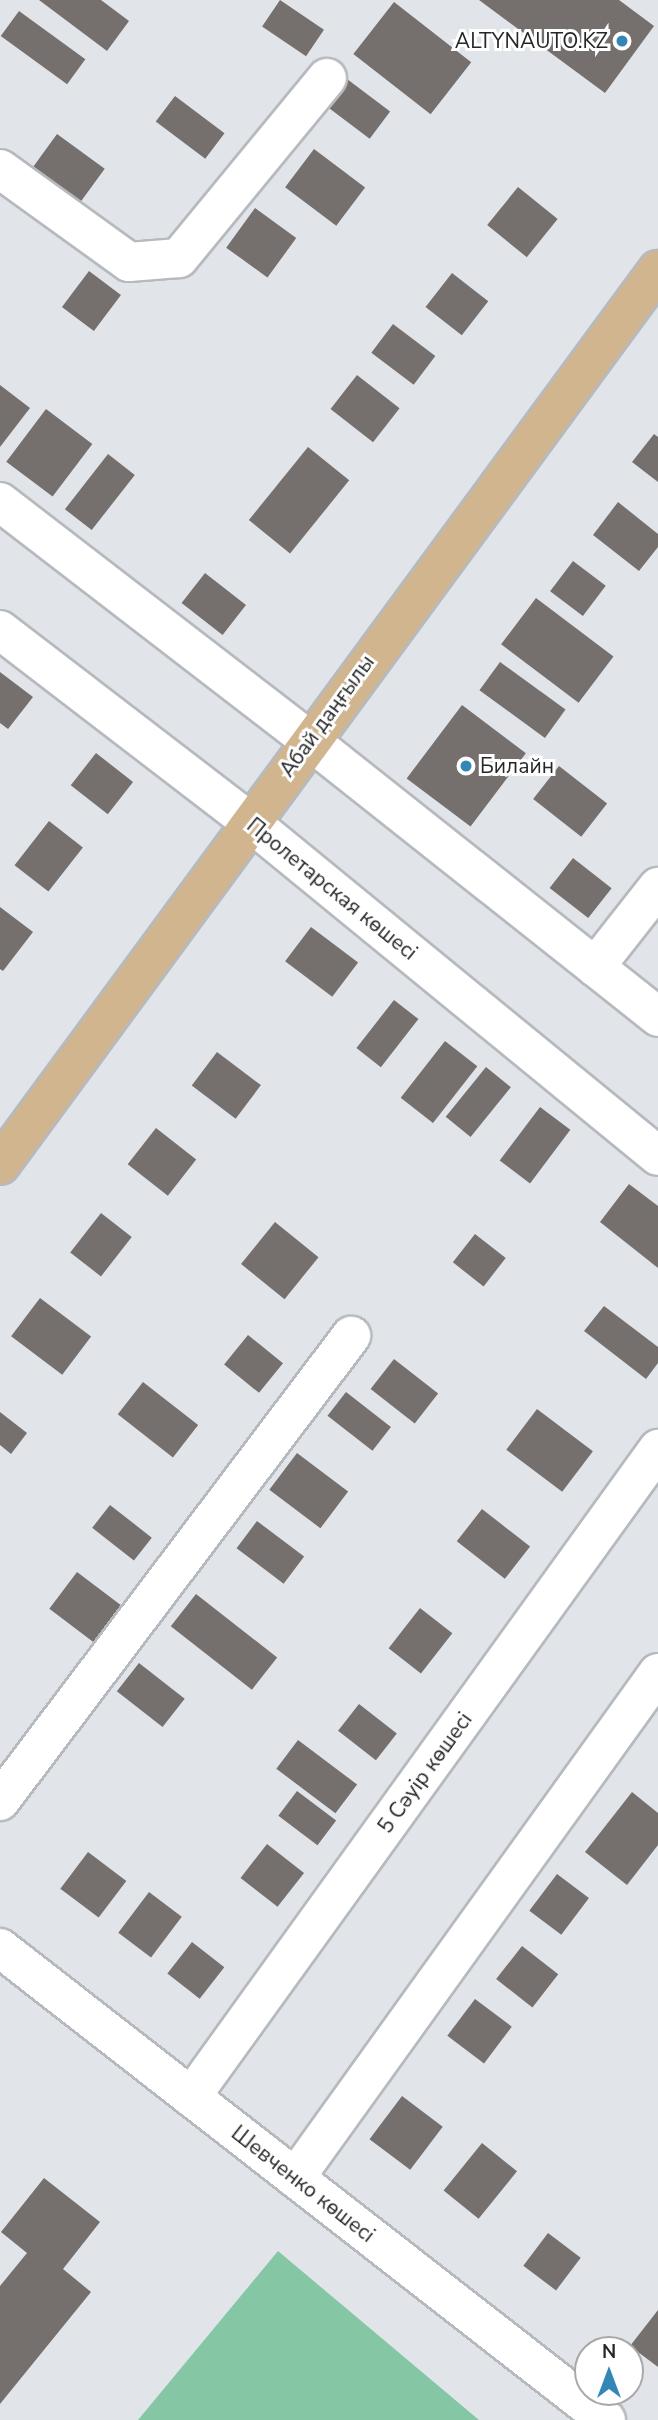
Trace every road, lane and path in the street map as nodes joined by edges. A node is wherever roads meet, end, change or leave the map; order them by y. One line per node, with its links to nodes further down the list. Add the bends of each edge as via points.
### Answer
1 (327, 78): 2 (street, via 178,258 129,262)
2 (0, 169)
3 (658, 270): 6 (main road, Абай даңғылы)
4 (0, 502): 6 (street)
5 (0, 630): 7 (street, Пролетарская көшесі)
6 (309, 740): 7 (main road, Абай даңғылы); 9 (street)
7 (250, 822): 11 (street, Пролетарская көшесі); 12 (main road, Абай даңғылы)
8 (658, 887): 9 (street)
9 (595, 967): 10 (street)
10 (658, 1017)
11 (658, 1156)
12 (0, 1165)
13 (351, 1336): 16 (street)
14 (658, 1448): 18 (street, 5 Сәуір көшесі)
15 (658, 1673): 19 (street)
16 (0, 1801)
17 (0, 1948): 18 (street, Шевченко көшесі)
18 (191, 2097): 19 (street, Шевченко көшесі)
19 (295, 2178): 20 (street, Шевченко көшесі)
20 (606, 2420)

